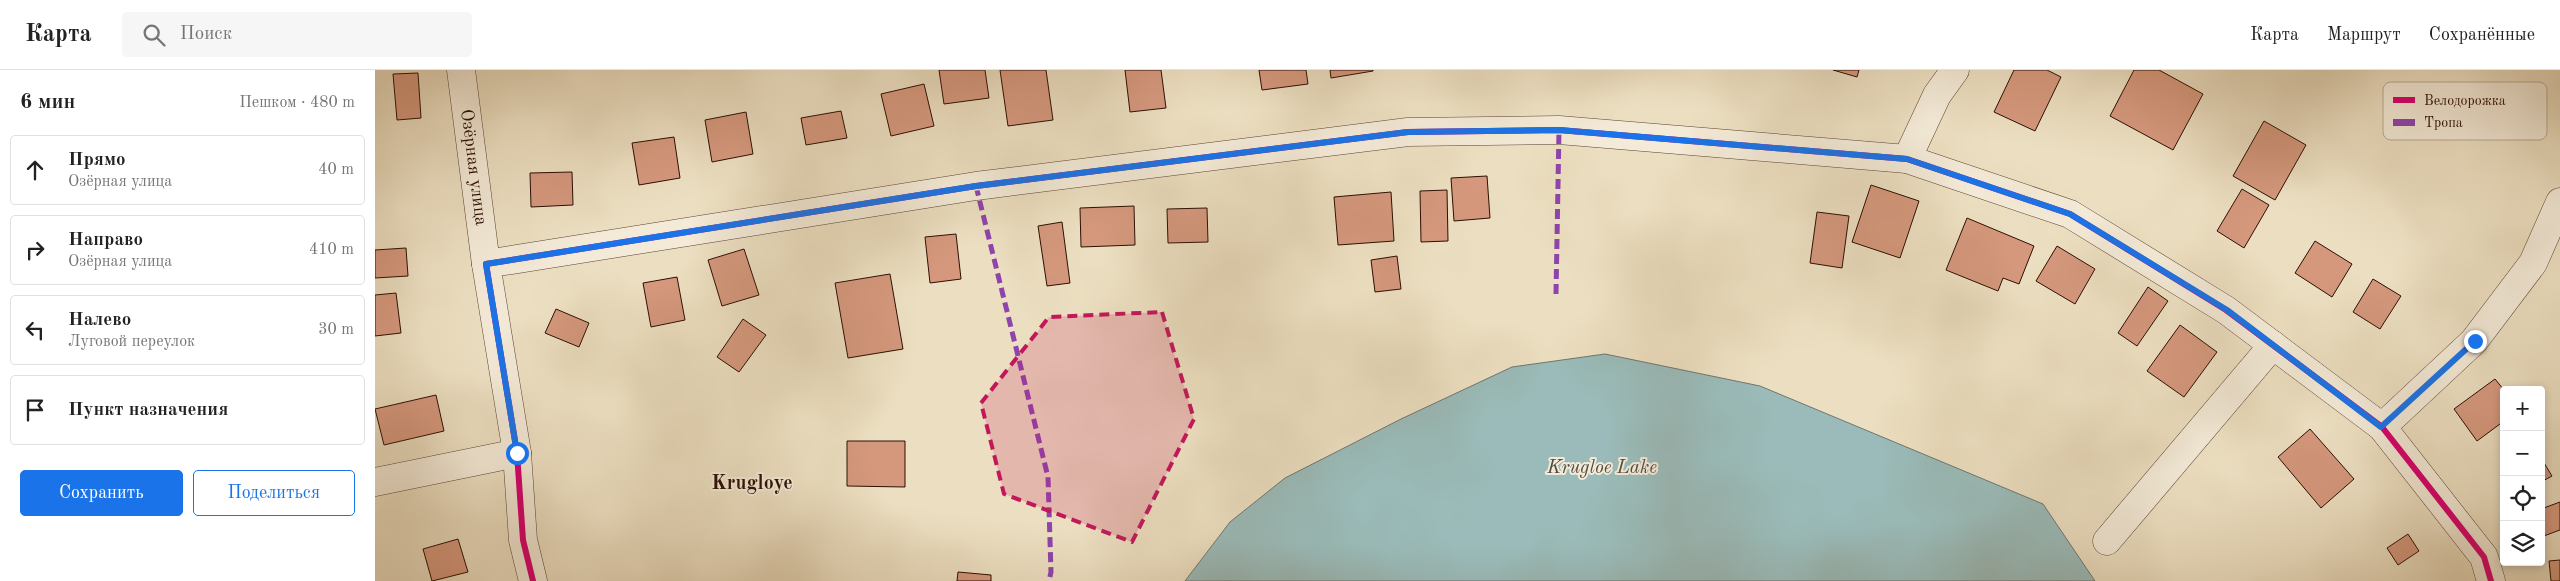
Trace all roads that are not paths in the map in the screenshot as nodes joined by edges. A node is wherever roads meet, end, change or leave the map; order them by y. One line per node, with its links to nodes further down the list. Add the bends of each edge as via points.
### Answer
1 (461, 70): 5 (street, Озёрная улица)
2 (1955, 70): 3 (street, via 1937,95)
3 (1907, 159): 5 (street, via 1559,130 1408,132 976,186); 6 (street, via 2070,214 2227,310)
4 (2560, 202): 7 (street, via 2533,263 2475,341)
5 (486, 264): 8 (street, Озёрная улица)
6 (2273, 345): 7 (street); 10 (street)
7 (2381, 427): 12 (street, via 2484,557)
8 (517, 453): 9 (street); 11 (street, Озёрная улица, via 523,540)
9 (375, 482)
10 (2107, 541)
11 (533, 581)
12 (2491, 581)

